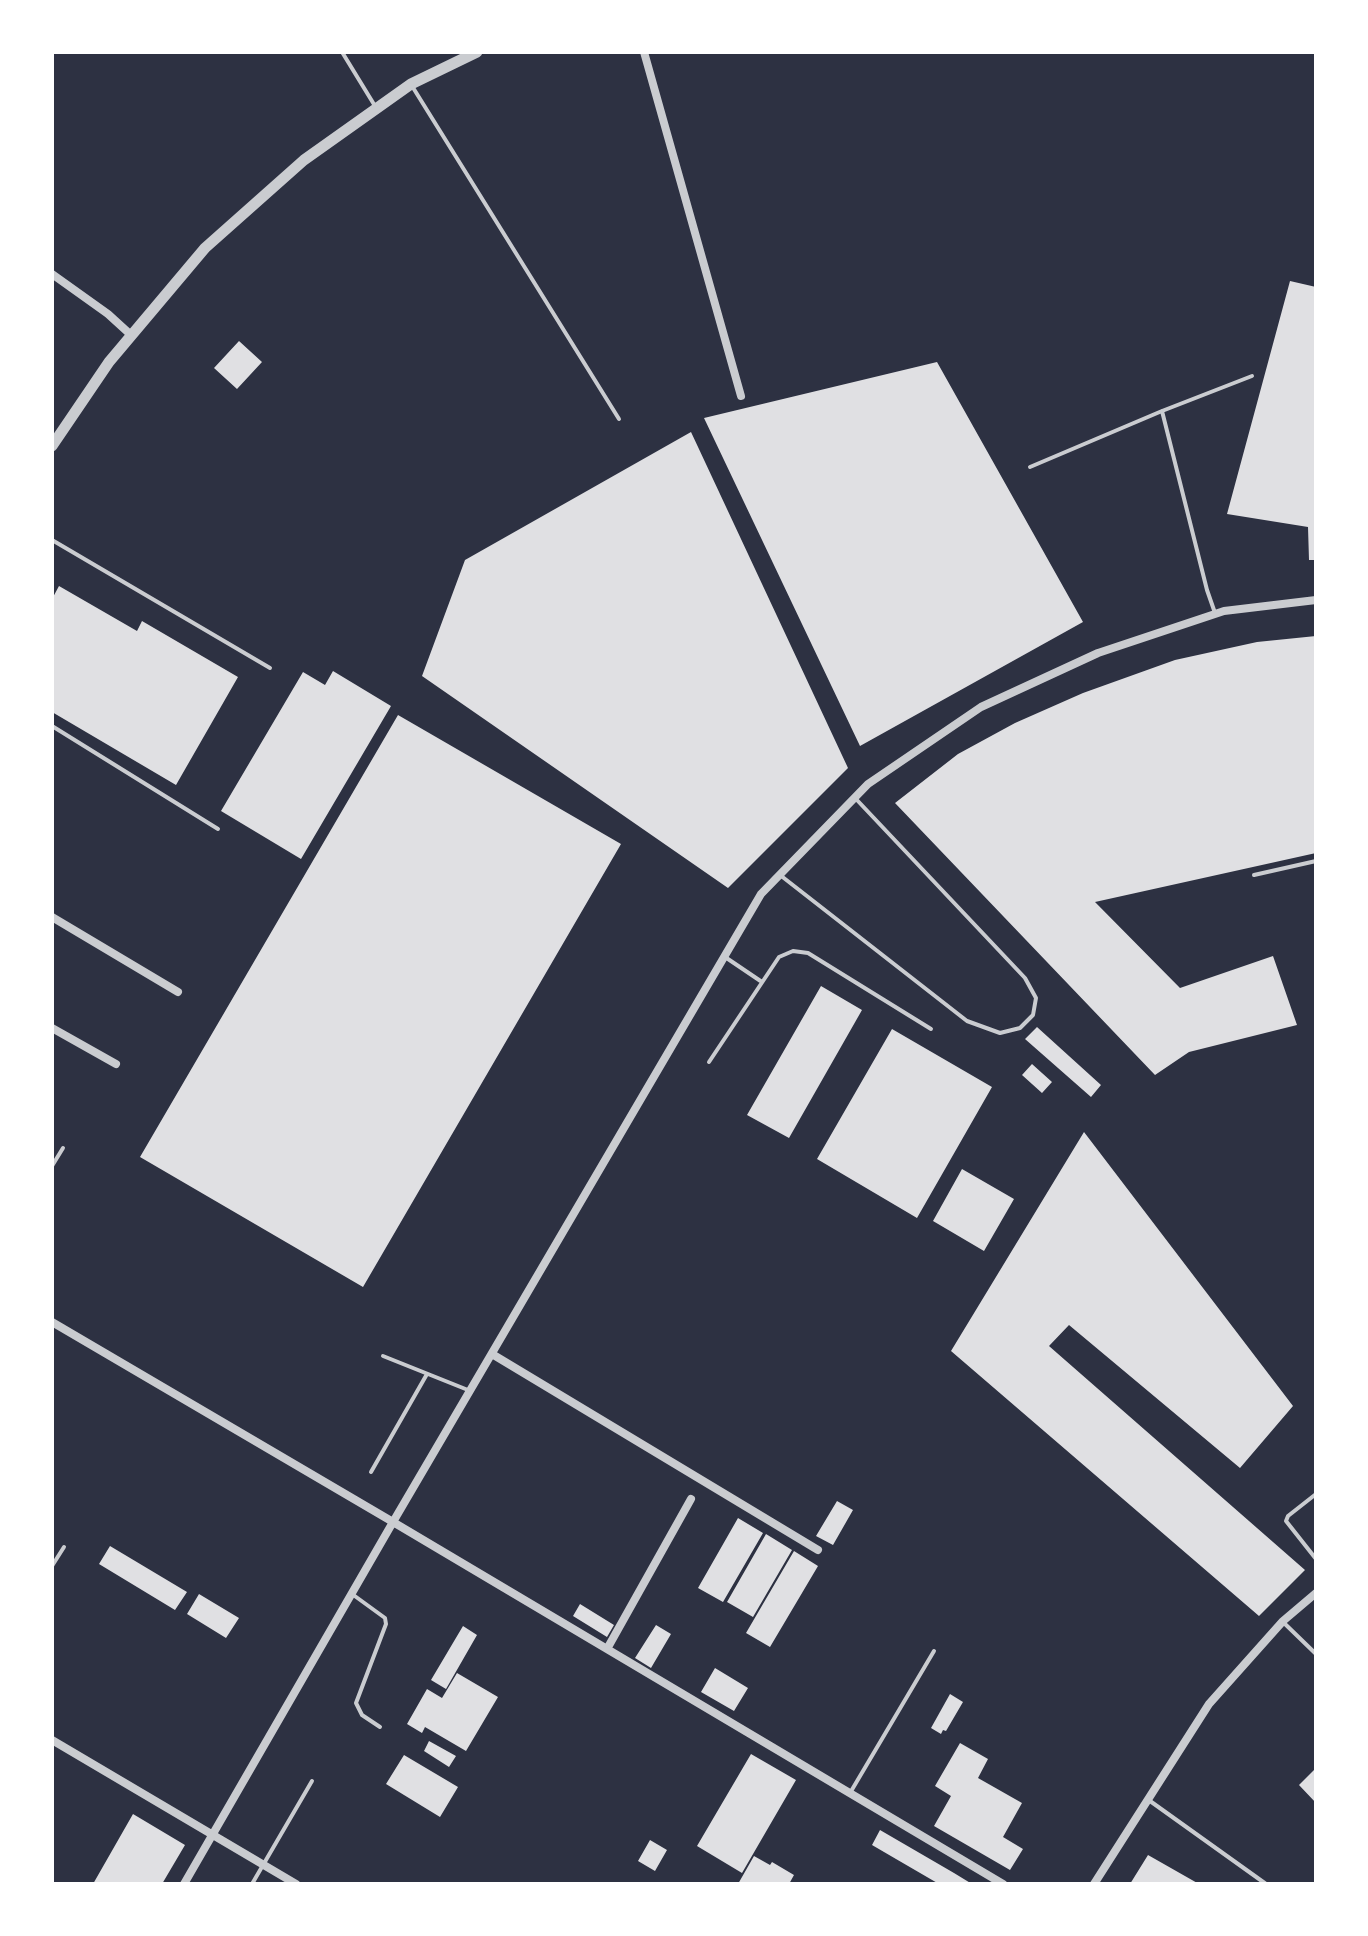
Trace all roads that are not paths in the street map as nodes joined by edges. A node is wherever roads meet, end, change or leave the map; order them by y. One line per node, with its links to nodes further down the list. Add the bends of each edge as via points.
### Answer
1 (342, 52): 5 (lane)
2 (477, 52): 4 (street)
3 (644, 52): 9 (street)
4 (411, 84): 5 (street); 11 (lane)
5 (376, 108): 7 (street, via 304,160 205,248)
6 (52, 274): 7 (street)
7 (131, 335): 12 (street)
8 (1252, 376): 10 (lane)
9 (741, 396)
10 (1162, 411): 13 (lane); 16 (lane)
11 (619, 419)
12 (52, 446)
13 (1030, 467)
14 (52, 540): 17 (lane)
15 (1316, 600): 16 (street)
16 (1215, 614): 19 (street, via 1098,653 981,707)
17 (270, 668)
18 (52, 726): 20 (lane)
19 (855, 798): 22 (street); 22 (lane, via 1025,978 1036,998 1033,1015 1020,1028 1000,1033 967,1021)
20 (218, 829)
21 (1316, 861): 23 (lane)
22 (780, 875): 25 (street, via 761,894)
23 (1254, 875)
24 (52, 917): 27 (street)
25 (725, 957): 26 (lane); 35 (street)
26 (762, 982): 29 (lane, via 779,957 793,951 808,953); 30 (lane)
27 (178, 992)
28 (52, 1028): 31 (street)
29 (931, 1029)
30 (709, 1062)
31 (116, 1064)
32 (63, 1148): 33 (lane)
33 (52, 1166)
34 (52, 1322): 42 (street)
35 (492, 1354): 38 (street); 44 (street)
36 (383, 1356): 37 (lane)
37 (427, 1374): 38 (lane); 39 (lane)
38 (470, 1391): 42 (street)
39 (371, 1472)
40 (1316, 1494): 45 (lane, via 1286,1521)
41 (691, 1499): 50 (street)
42 (393, 1522): 48 (street); 50 (street)
43 (64, 1547): 46 (lane)
44 (818, 1550)
45 (1316, 1559)
46 (52, 1566)
47 (1316, 1593): 49 (street)
48 (352, 1594): 53 (lane, via 385,1618 356,1703 362,1715); 58 (street)
49 (1283, 1621): 52 (lane); 57 (street, via 1209,1704)
50 (607, 1649): 56 (street)
51 (934, 1651): 56 (lane)
52 (1316, 1654)
53 (380, 1727)
54 (52, 1740): 58 (street)
55 (312, 1781): 59 (lane)
56 (850, 1793): 63 (street)
57 (1148, 1800): 64 (street); 65 (lane)
58 (213, 1835): 59 (street); 60 (street)
59 (263, 1865): 61 (lane); 62 (street)
60 (184, 1884)
61 (252, 1884)
62 (296, 1884)
63 (1003, 1884)
64 (1094, 1884)
65 (1266, 1884)

